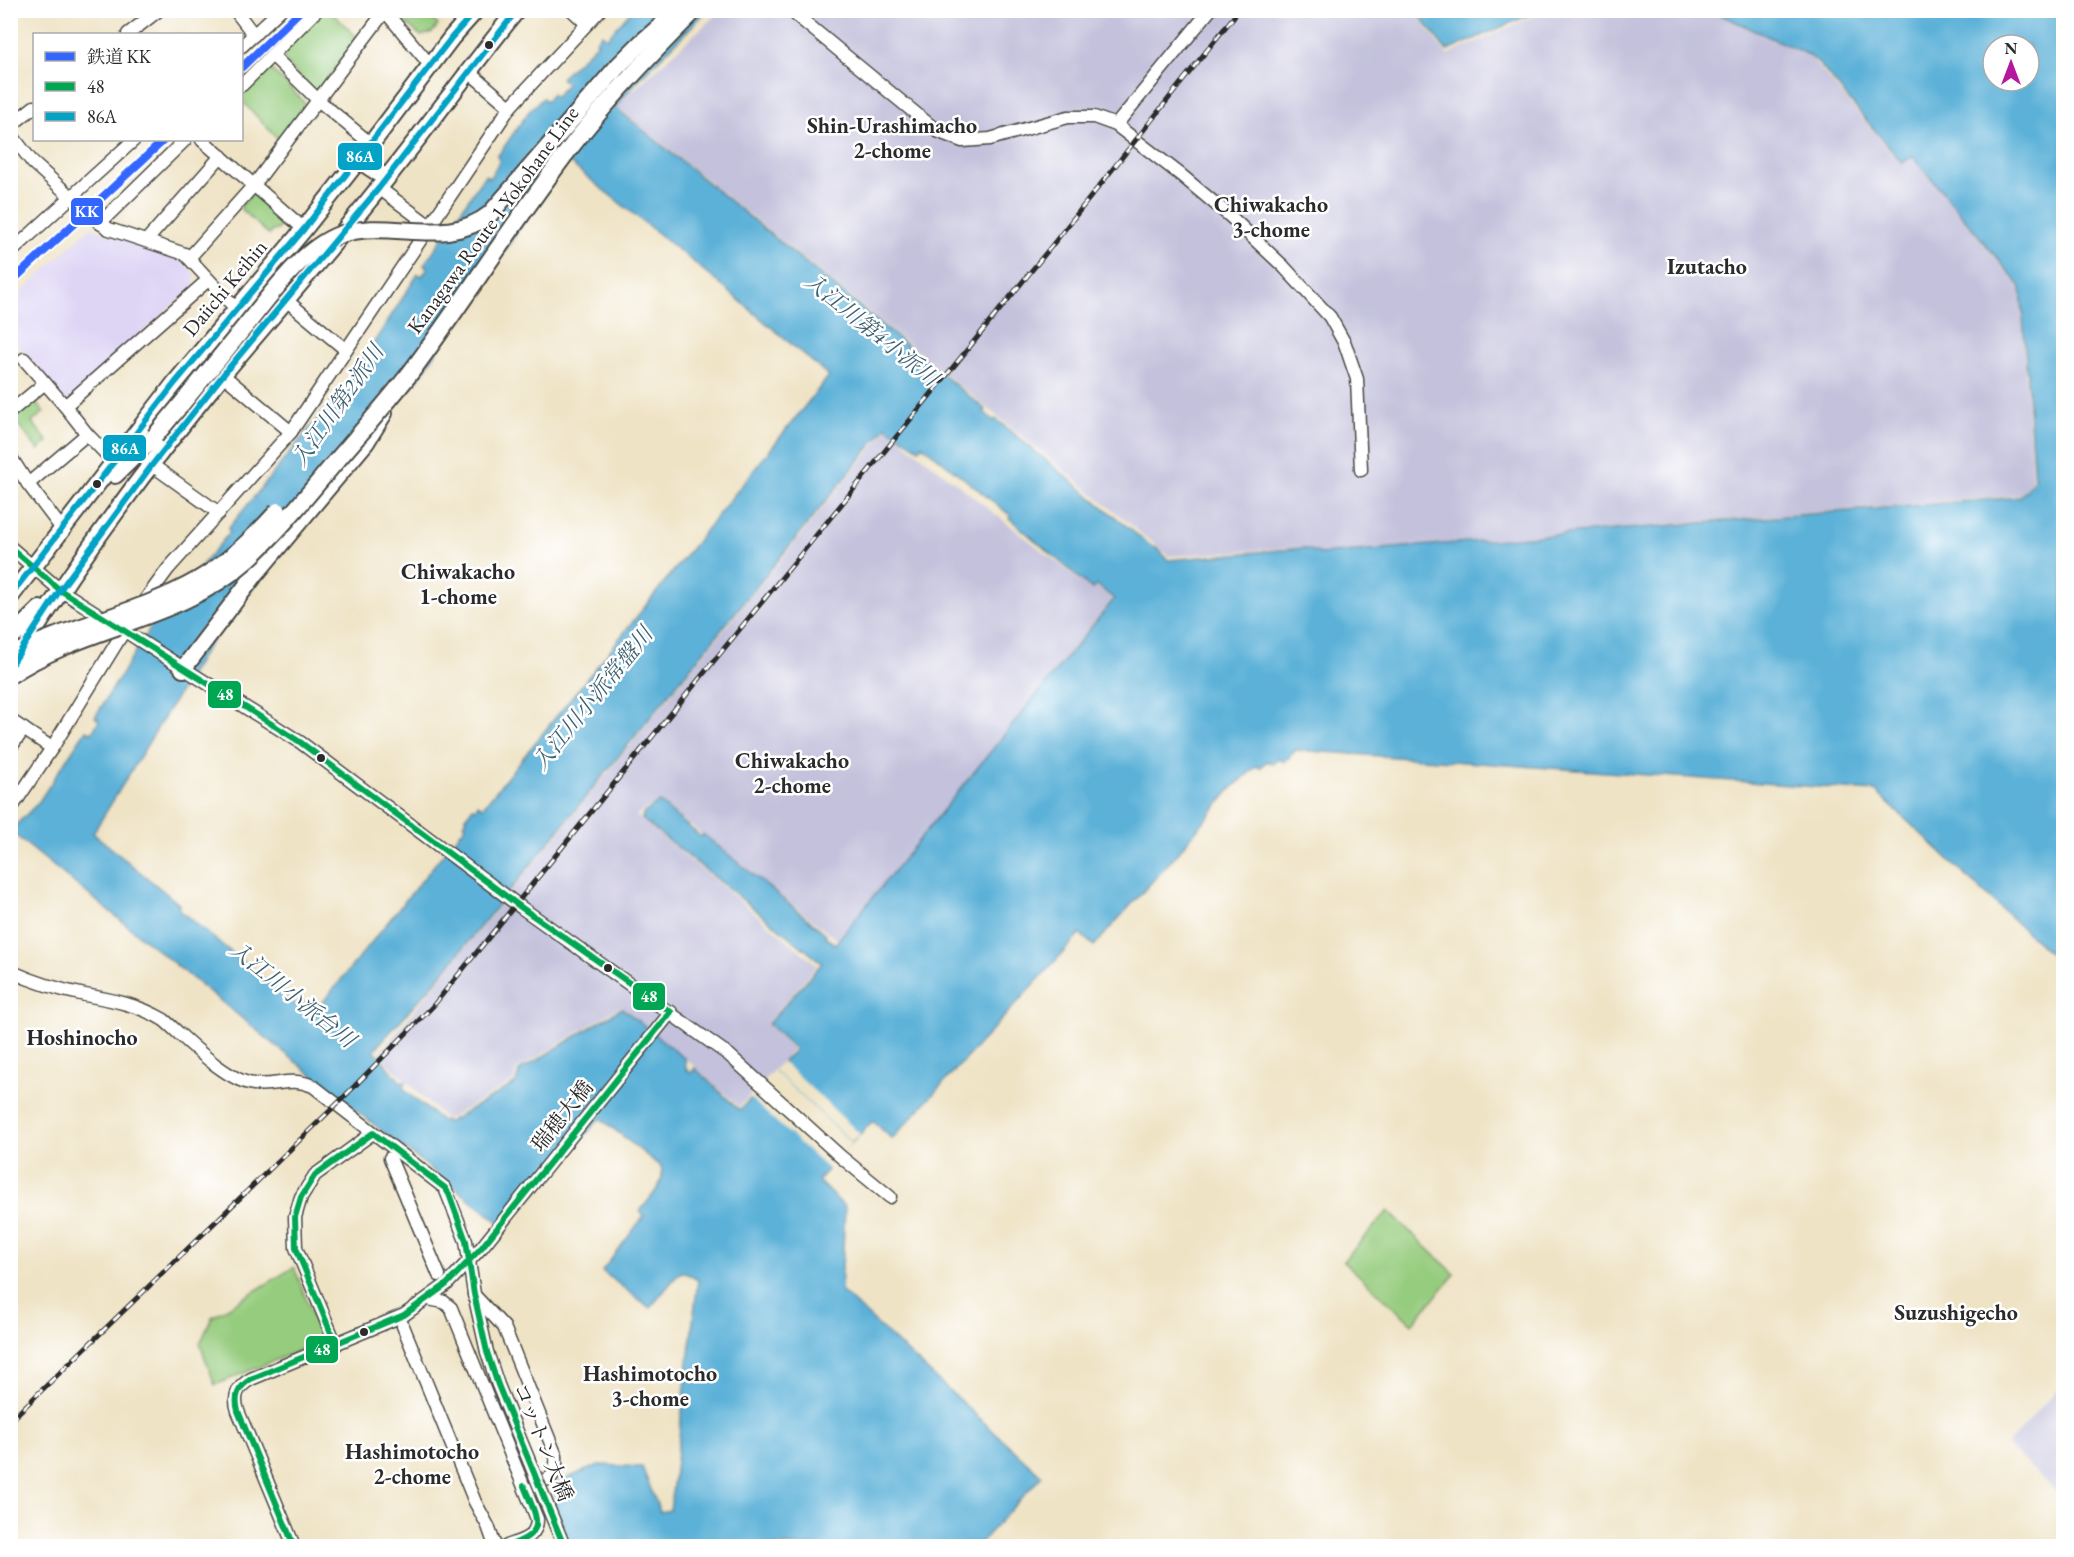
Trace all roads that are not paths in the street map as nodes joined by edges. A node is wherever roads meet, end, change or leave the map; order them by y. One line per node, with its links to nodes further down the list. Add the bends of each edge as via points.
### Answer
1 (159, 10): 15 (street)
2 (235, 10): 16 (street)
3 (280, 10): 16 (street)
4 (317, 10): 18 (street)
5 (476, 10): 19 (highway, Daiichi Keihin)
6 (517, 10): 20 (highway)
7 (572, 10): 14 (street)
8 (600, 10): 14 (street)
9 (679, 10): 61 (highway, bridge, via 618,66 480,222 450,232 361,230 332,238 310,252 155,436); 69 (highway, Kanagawa Route 1 Yokohane Line, bridge, via 557,147 402,366 253,538 213,571 179,590)
10 (695, 10): 48 (highway, Kanagawa Route 1 Yokohane Line, bridge, via 565,154)
11 (790, 10): 25 (street, via 937,131 962,141 990,139 1068,117 1094,117)
12 (1210, 10): 25 (street)
13 (385, 11): 19 (street); 22 (street)
14 (587, 24): 23 (street)
15 (142, 30)
16 (254, 34): 17 (street)
17 (243, 45)
18 (272, 55): 21 (street); 22 (street)
19 (431, 66): 31 (highway, Daiichi Keihin)
20 (468, 71): 23 (street); 34 (highway)
21 (243, 84)
22 (318, 100): 31 (street); 35 (street)
23 (510, 107): 38 (street)
24 (33, 108): 26 (street)
25 (1116, 125): 58 (street, via 1231,217 1330,317 1357,379)
26 (10, 126)
27 (10, 133): 36 (street, via 33,163)
28 (184, 141): 37 (street)
29 (203, 141): 32 (street)
30 (120, 144): 36 (street)
31 (371, 144): 33 (highway, Daiichi Keihin)
32 (221, 156): 35 (street); 40 (street)
33 (359, 160): 34 (highway); 39 (highway, Daiichi Keihin)
34 (383, 183): 38 (street); 44 (highway)
35 (254, 185): 39 (street); 42 (street)
36 (71, 197): 37 (street); 41 (street)
37 (100, 223): 40 (street)
38 (430, 226): 46 (street)
39 (304, 229): 45 (highway, Daiichi Keihin)
40 (146, 241): 42 (street)
41 (10, 253)
42 (189, 258): 43 (street)
43 (208, 280): 45 (street); 51 (street)
44 (286, 300): 46 (street); 49 (highway)
45 (236, 309): 56 (highway, Daiichi Keihin)
46 (346, 350): 53 (street)
47 (24, 359): 50 (street)
48 (411, 372): 71 (highway, bridge, via 366,442 257,572); 72 (highway, Kanagawa Route 1 Yokohane Line, bridge, via 261,547 234,571 186,600 58,649)
49 (223, 375): 53 (street); 57 (highway)
50 (45, 383): 51 (street); 52 (street)
51 (65, 406): 54 (street)
52 (10, 412)
53 (291, 432): 60 (street)
54 (87, 434): 56 (street); 59 (street)
55 (10, 456): 59 (street)
56 (114, 462): 61 (highway, Daiichi Keihin)
57 (152, 465): 60 (street); 65 (highway)
58 (1361, 470)
59 (28, 484): 62 (street)
60 (219, 513): 67 (street, via 168,569)
61 (73, 515): 62 (highway, Daiichi Keihin)
62 (62, 529): 64 (highway, Daiichi Keihin)
63 (10, 547): 64 (street)
64 (32, 568): 65 (street); 66 (highway, Daiichi Keihin)
65 (60, 590): 67 (street); 68 (highway); 70 (highway)
66 (10, 597)
67 (124, 631): 71 (street); 76 (street)
68 (10, 638)
69 (10, 656)
70 (10, 668)
71 (183, 669): 79 (street, via 300,742 560,936)
72 (10, 675)
73 (10, 720): 74 (street)
74 (24, 729): 75 (street); 76 (street)
75 (10, 748)
76 (52, 748): 77 (street)
77 (10, 810)
78 (10, 971): 80 (street, via 54,987 136,1006 164,1020 227,1074 254,1084 308,1084)
79 (671, 1012): 82 (street, via 729,1055); 83 (street, 瑞穂大橋)
80 (373, 1133): 83 (street, via 445,1188); 88 (street, via 315,1176 301,1197 295,1217 296,1248)
81 (390, 1158): 84 (street)
82 (890, 1197)
83 (470, 1262): 85 (street, コットン大橋); 86 (street)
84 (439, 1275)
85 (474, 1294): 90 (street, via 504,1327 556,1456 553,1474); 95 (street, コットン大橋, bridge, via 498,1385)
86 (428, 1299): 88 (street, via 404,1315); 89 (street, via 444,1302 451,1308)
87 (404, 1326): 92 (street)
88 (336, 1345): 93 (street, via 251,1379 236,1395 238,1411)
89 (520, 1478): 90 (street); 91 (street)
90 (534, 1486): 91 (street)
91 (531, 1503): 94 (street, via 536,1529 531,1536)
92 (494, 1543)
93 (294, 1546)
94 (507, 1546)
95 (564, 1546)

